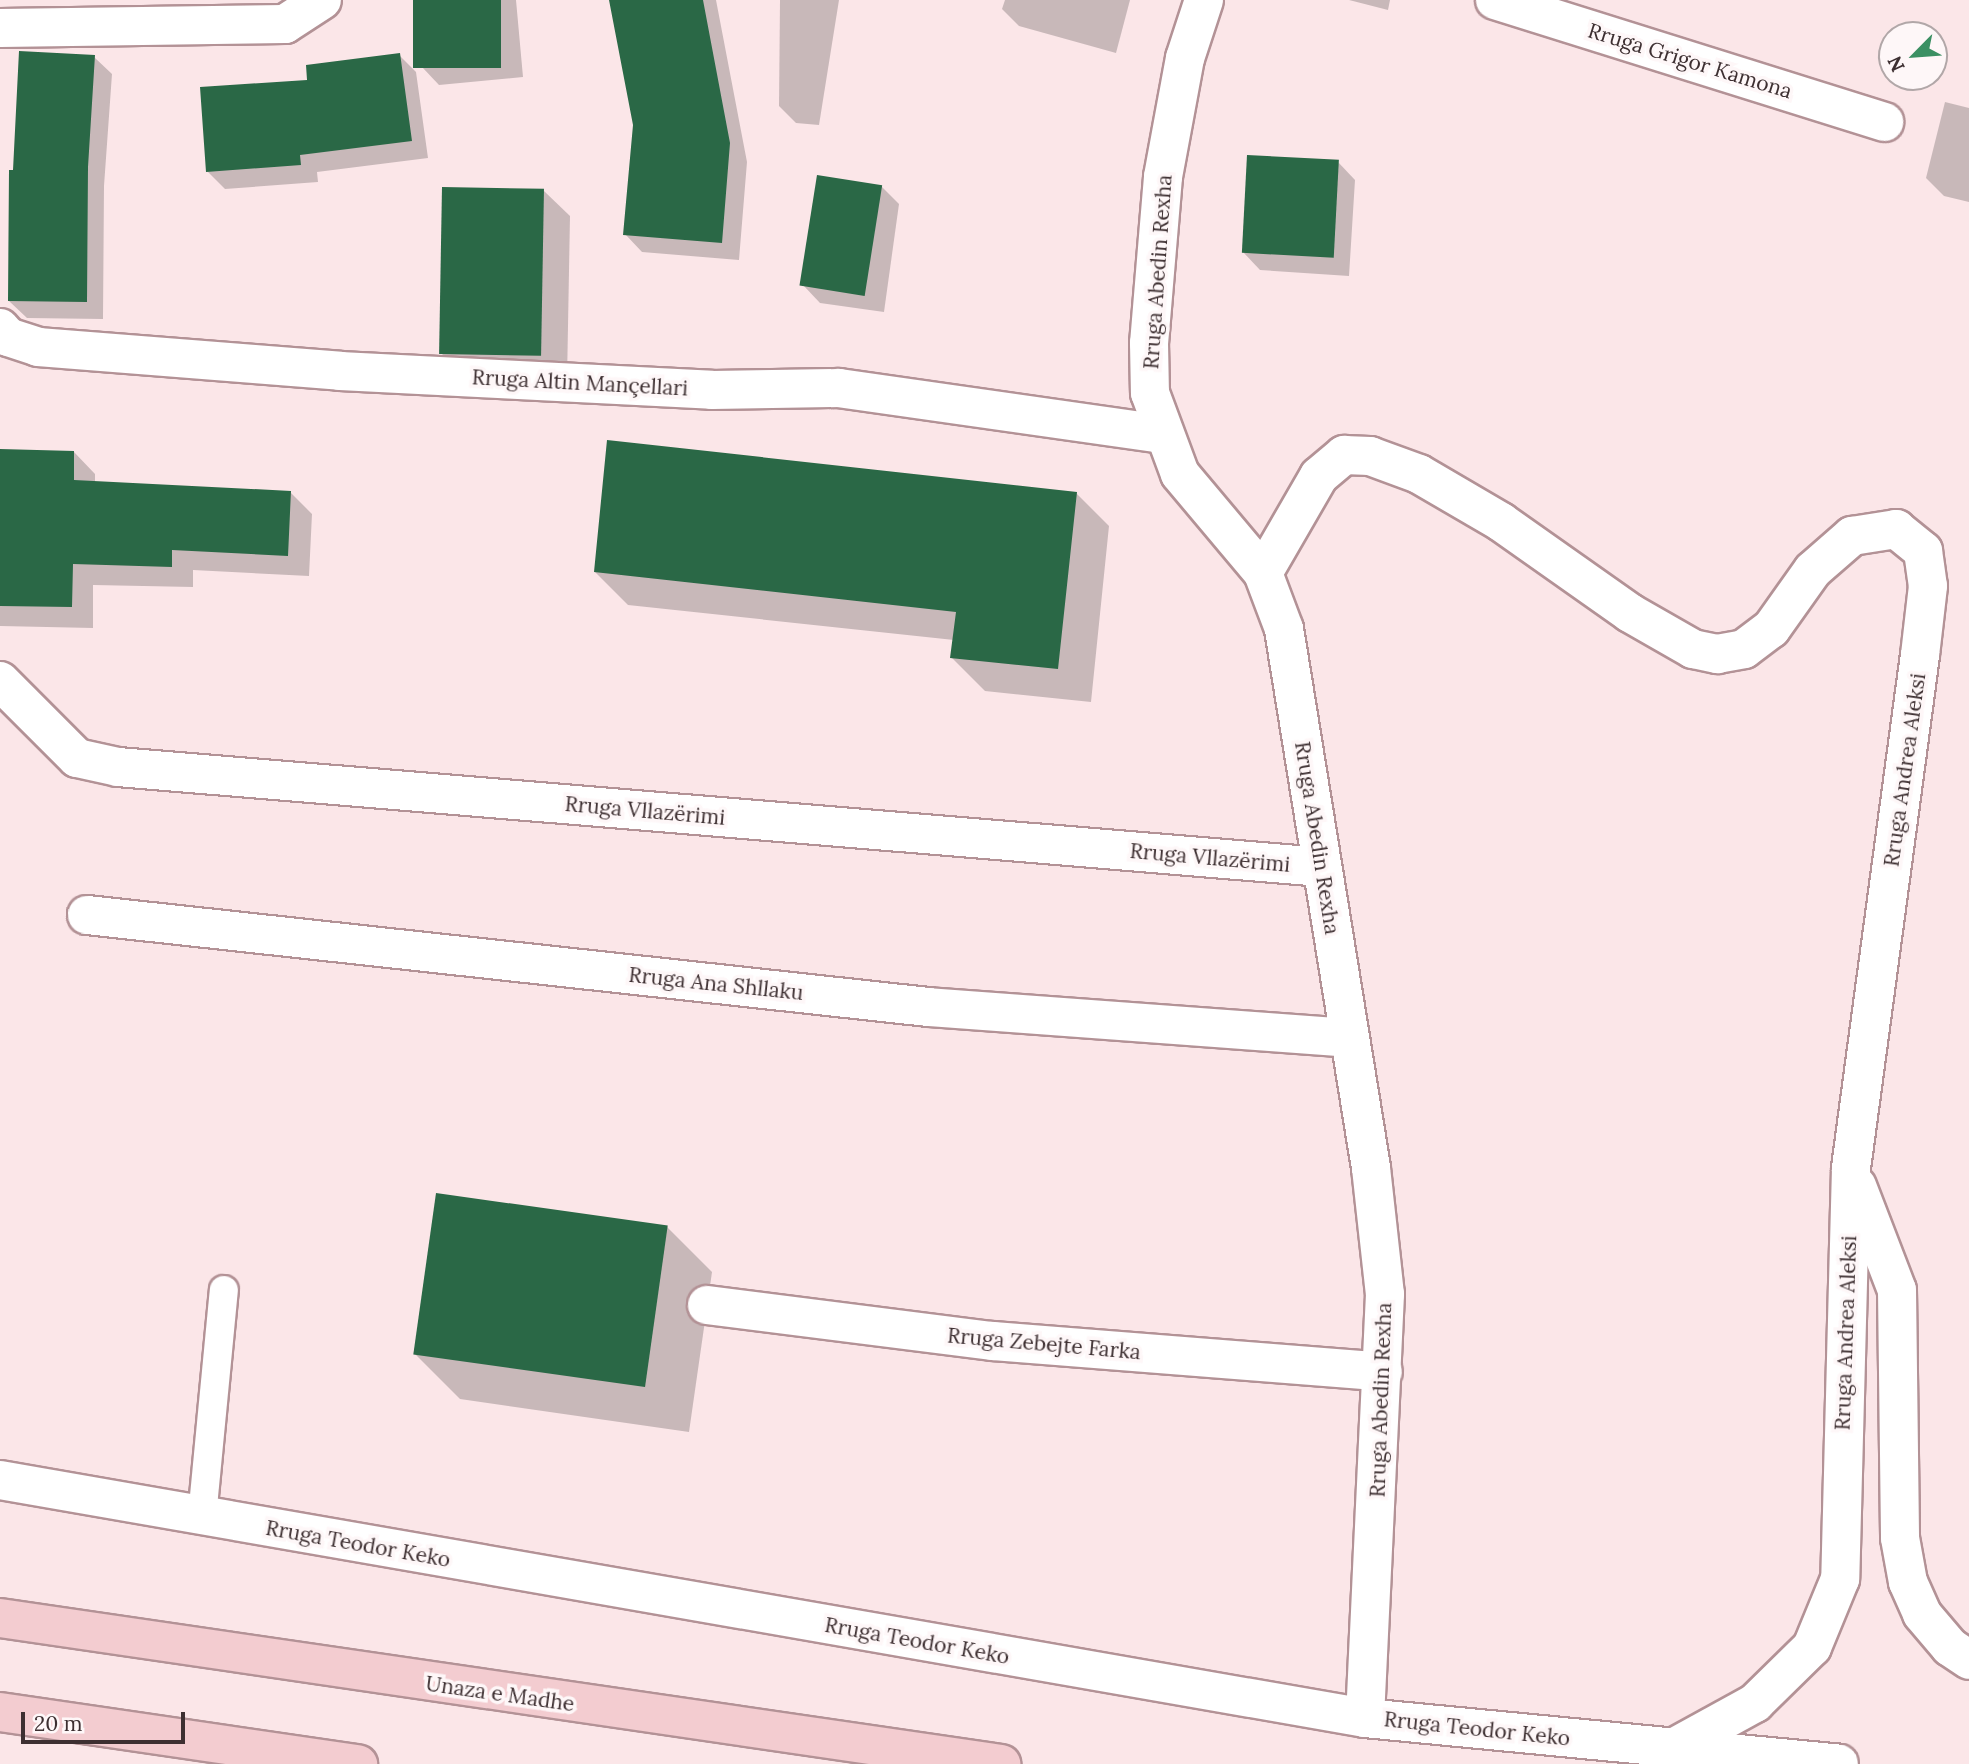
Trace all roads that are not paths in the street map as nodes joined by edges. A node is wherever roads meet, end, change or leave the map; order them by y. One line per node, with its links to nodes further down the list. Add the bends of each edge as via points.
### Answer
1 (322, 0): 4 (street, via 285,24)
2 (1203, 0): 7 (street, Rruga Abedin Rexha, via 1185,58 1163,177 1149,343 1150,393)
3 (1496, 0): 5 (street, Rruga Grigor Kamona)
4 (0, 28)
5 (1884, 122)
6 (0, 328): 7 (street, Rruga Altin Mançellari, via 8,337 38,347 340,371 712,390 839,388)
7 (1163, 434): 8 (street, Rruga Abedin Rexha, via 1180,474)
8 (1263, 573): 10 (street, Rruga Abedin Rexha, via 1283,629); 13 (street, Rruga Andrea Aleksi, via 1319,477 1344,455 1370,456 1419,474 1501,522 1630,613 1693,649 1717,654 1744,649 1772,629 1813,570 1852,536 1896,528 1923,551 1928,586 1920,655)
9 (0, 681): 10 (street, Rruga Vllazërimi, via 77,758 118,767)
10 (1322, 867): 12 (street, Rruga Abedin Rexha)
11 (87, 915): 12 (street, Rruga Ana Shllaku, via 928,1007)
12 (1347, 1038): 16 (street, Rruga Abedin Rexha, via 1371,1168 1385,1294)
13 (1851, 1168): 20 (street, via 1897,1290 1900,1538 1908,1582 1922,1614); 25 (street, Rruga Andrea Aleksi, via 1840,1579 1812,1647 1755,1703)
14 (223, 1290): 18 (lane)
15 (707, 1305): 16 (street, Rruga Zebejte Farka, via 944,1336)
16 (1382, 1371): 22 (street, Rruga Abedin Rexha)
17 (0, 1480): 18 (street, Rruga Teodor Keko)
18 (202, 1517): 22 (street, Rruga Teodor Keko)
19 (0, 1618): 27 (highway, Unaza e Madhe)
20 (1959, 1653)
21 (0, 1712): 24 (highway)
22 (1365, 1718): 25 (street, Rruga Teodor Keko)
23 (0, 1719): 24 (highway)
24 (96, 1726): 26 (highway)
25 (1673, 1748): 28 (street, Rruga Teodor Keko)
26 (358, 1764)
27 (1001, 1764)
28 (1839, 1764)

